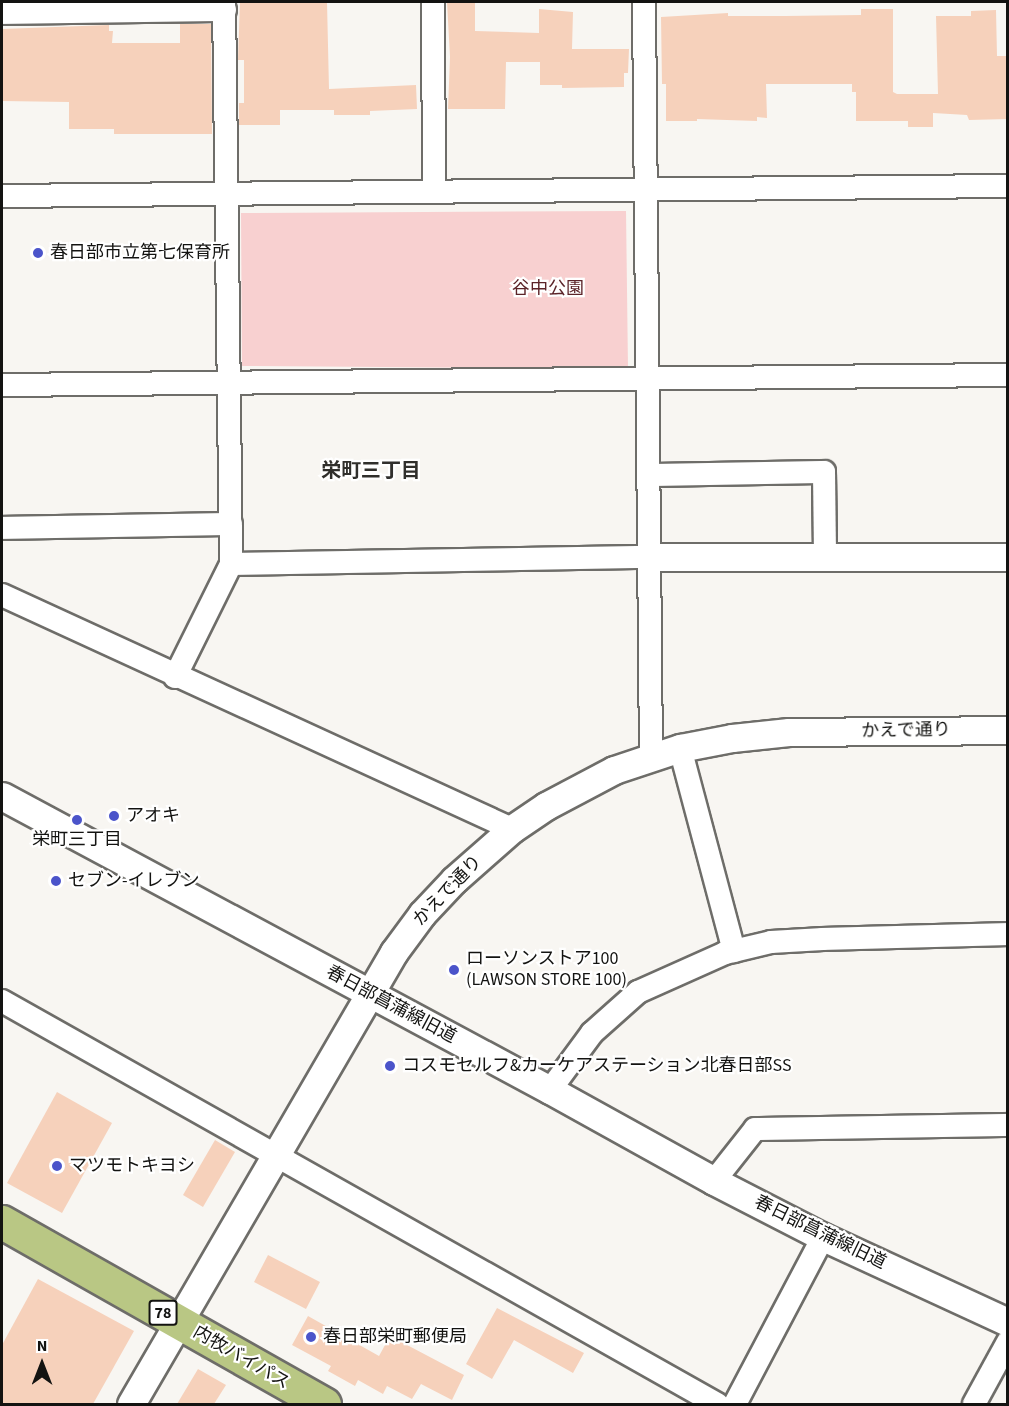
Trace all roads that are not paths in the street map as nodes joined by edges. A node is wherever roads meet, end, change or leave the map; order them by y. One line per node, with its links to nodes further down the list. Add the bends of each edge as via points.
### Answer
1 (433, 2): 7 (street)
2 (644, 2): 6 (street)
3 (224, 6): 4 (street); 8 (street)
4 (2, 12)
5 (1008, 186): 6 (street)
6 (646, 189): 7 (street); 11 (street)
7 (434, 192): 8 (street)
8 (227, 195): 9 (street); 12 (street)
9 (2, 196)
10 (1008, 375): 11 (street)
11 (649, 381): 12 (street); 14 (street)
12 (230, 382): 13 (street); 15 (street)
13 (2, 385)
14 (650, 475): 18 (street); 19 (street, via 824,472)
15 (231, 525): 16 (street); 20 (street)
16 (2, 528)
17 (1008, 556): 19 (street)
18 (651, 557): 19 (street); 20 (street); 25 (street)
19 (825, 557)
20 (231, 564): 22 (street)
21 (2, 595): 22 (street)
22 (175, 677): 27 (street)
23 (1008, 730): 24 (street, かえで通り, via 789,732)
24 (680, 748): 25 (street, かえで通り); 29 (street)
25 (651, 757): 27 (street, かえで通り, via 584,785)
26 (2, 796): 30 (street, 春日部菖蒲線旧道)
27 (512, 830): 30 (street, かえで通り, via 454,880 422,914)
28 (1008, 934): 29 (street, via 771,942)
29 (734, 951): 32 (street, via 638,992 592,1033)
30 (369, 993): 32 (street, 春日部菖蒲線旧道); 34 (street, かえで通り)
31 (2, 1001): 34 (street)
32 (550, 1090): 35 (street, 春日部菖蒲線旧道)
33 (1008, 1125): 35 (street, via 755,1129)
34 (275, 1155): 38 (street, かえで通り); 43 (street)
35 (714, 1181): 37 (street, 春日部菖蒲線旧道)
36 (2, 1222): 38 (main road, 内牧バイパス / 78)
37 (823, 1237): 39 (street, 春日部菖蒲線旧道); 44 (street)
38 (179, 1322): 41 (street, かえで通り); 42 (main road, 内牧バイパス / 78)
39 (1008, 1322)
40 (1008, 1342): 45 (street)
41 (131, 1404)
42 (324, 1404)
43 (717, 1404)
44 (735, 1404)
45 (974, 1404)

